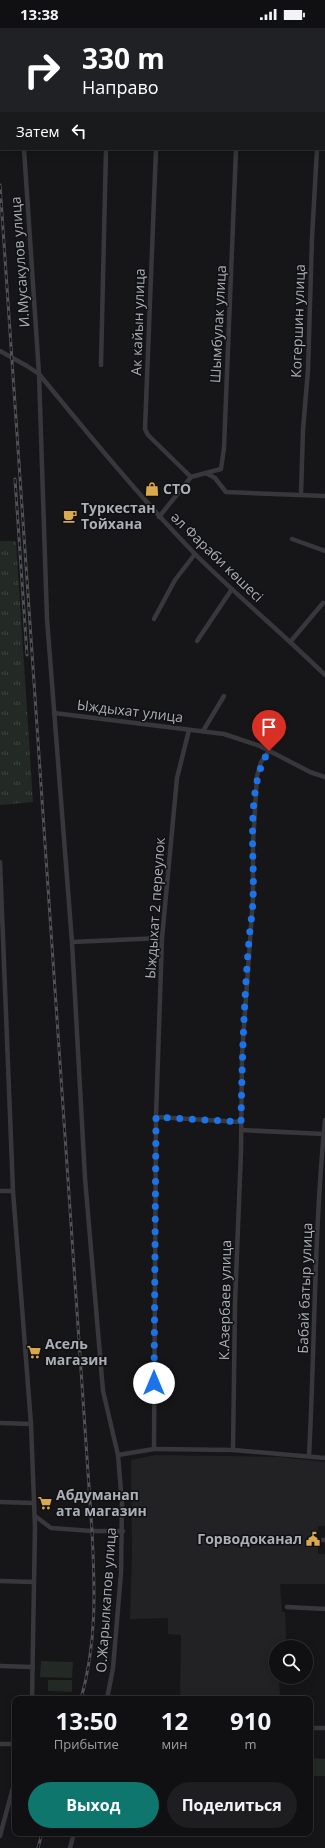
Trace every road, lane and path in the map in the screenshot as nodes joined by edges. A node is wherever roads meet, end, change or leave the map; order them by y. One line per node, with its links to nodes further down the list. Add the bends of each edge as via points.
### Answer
1 (24, 150): 8 (street, И.Мусакулов улица)
2 (106, 150): 7 (street)
3 (156, 150): 10 (street, Ак кайын улица, via 145,429)
4 (236, 150): 9 (street, Шымбулак улица, via 224,448 221,470)
5 (317, 150): 11 (street, Когершин улица)
6 (0, 351): 8 (street, әл Фараби көшесі)
7 (101, 365)
8 (39, 374): 13 (street, әл Фараби көшесі); 24 (street, И.Мусакулов улица, via 47,611)
9 (206, 473): 10 (street, Шымбулак улица); 11 (street, via 215,478 226,492)
10 (190, 477): 13 (street)
11 (301, 494): 12 (street)
12 (325, 496)
13 (160, 517): 16 (street, әл Фараби көшесі)
14 (292, 539): 15 (street)
15 (325, 551)
16 (195, 554): 17 (street, әл Фараби көшесі); 19 (street, via 175,580)
17 (232, 589): 20 (street); 21 (street, әл Фараби көшесі)
18 (323, 603): 21 (street)
19 (154, 619)
20 (197, 641)
21 (290, 641): 22 (street, әл Фараби көшесі)
22 (325, 674)
23 (224, 696): 26 (street)
24 (54, 713): 25 (street, Ыждыхат улица); 31 (street, И.Мусакулов улица)
25 (189, 730): 26 (street, Ыждыхат улица); 30 (street, Ыждыхат 2 переулок, via 177,778)
26 (203, 731): 27 (street, Ыждыхат улица, via 224,734)
27 (269, 751): 28 (street, Ыждыхат улица); 35 (street, К.Азербаев улица, via 261,762 255,802 253,898 243,1047)
28 (325, 777)
29 (0, 862): 32 (street)
30 (162, 938): 31 (street); 33 (street, Ыждыхат 2 переулок)
31 (72, 942): 45 (street, О.Жарылкапов улица, via 85,1178 103,1391)
32 (2, 974): 40 (street)
33 (156, 1117): 35 (street); 43 (street, Ыждыхат 2 переулок)
34 (325, 1120): 36 (street, Бабай батыр улица)
35 (241, 1122): 37 (street, К.Азербаев улица)
36 (325, 1127): 38 (street, Бабай батыр улица)
37 (241, 1130): 38 (street); 44 (street, К.Азербаев улица)
38 (324, 1134): 46 (street, Бабай батыр улица, via 319,1183)
39 (0, 1191): 40 (street)
40 (13, 1192): 42 (street)
41 (0, 1423): 42 (street)
42 (31, 1424): 49 (street)
43 (154, 1450): 44 (street); 45 (street)
44 (233, 1450): 46 (street)
45 (118, 1455): 51 (street, О.Жарылкапов улица)
46 (309, 1456): 47 (street)
47 (325, 1458)
48 (0, 1502): 49 (street)
49 (34, 1503): 50 (street)
50 (35, 1516): 51 (street, via 51,1528); 53 (street)
51 (123, 1530): 59 (street, О.Жарылкапов улица, via 114,1668)
52 (0, 1582): 53 (street)
53 (34, 1582): 57 (street)
54 (287, 1607): 55 (street)
55 (325, 1609)
56 (0, 1666): 57 (street)
57 (33, 1667): 58 (street)
58 (32, 1696)
59 (108, 1696)
60 (313, 1728): 61 (street)
61 (325, 1728)
62 (0, 1744): 63 (street)
63 (12, 1744)
64 (12, 1789): 65 (street)
65 (2, 1821): 66 (street)
66 (0, 1836)
67 (73, 1836): 68 (street)
68 (70, 1848)

